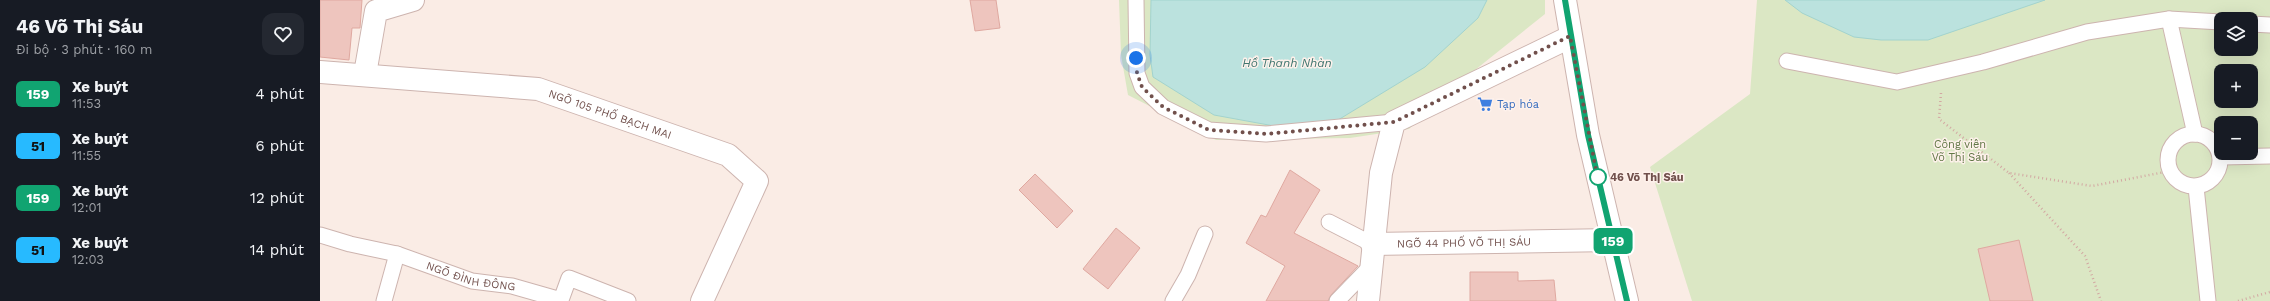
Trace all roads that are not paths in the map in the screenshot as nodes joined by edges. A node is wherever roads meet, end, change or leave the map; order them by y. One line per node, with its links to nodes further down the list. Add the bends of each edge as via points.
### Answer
1 (413, 0): 11 (street, via 376,11)
2 (1136, 0): 12 (lane, via 1137,73 1142,87 1163,107 1209,130 1266,134)
3 (1565, 0): 8 (street)
4 (2169, 19): 5 (lane); 9 (lane, via 2087,32 1898,82); 13 (lane)
5 (2214, 22)
6 (2258, 24): 7 (lane)
7 (2270, 25)
8 (1570, 36): 12 (street); 22 (street, via 1588,135)
9 (1787, 61)
10 (320, 72): 11 (street, NGÕ 105 PHỐ BẠCH MAI)
11 (365, 74): 28 (street, NGÕ 105 PHỐ BẠCH MAI, via 538,89 728,155 757,181)
12 (1394, 122): 23 (street, via 1381,173)
13 (2195, 134): 14 (lane, via 2209,138); 18 (lane, via 2186,135 2172,145 2168,153 2170,171 2181,183)
14 (2214, 144)
15 (2258, 156): 16 (lane)
16 (2270, 156)
17 (2221, 160): 18 (lane, via 2218,174 2205,185)
18 (2196, 187): 33 (lane)
19 (1329, 222): 23 (lane)
20 (1205, 234): 29 (lane, via 1188,275)
21 (320, 235): 24 (lane, NGÕ ĐÌNH ĐÔNG)
22 (1612, 240): 23 (street, NGÕ 44 PHỐ VÕ THỊ SÁU); 32 (street)
23 (1372, 244): 25 (street)
24 (397, 254): 26 (lane); 27 (lane, NGÕ ĐÌNH ĐÔNG, via 472,281 512,286 561,300 569,278)
25 (1370, 267): 30 (lane); 31 (street)
26 (384, 301)
27 (628, 301)
28 (702, 301)
29 (1173, 301)
30 (1337, 301)
31 (1368, 301)
32 (1627, 301)
33 (2208, 301)

